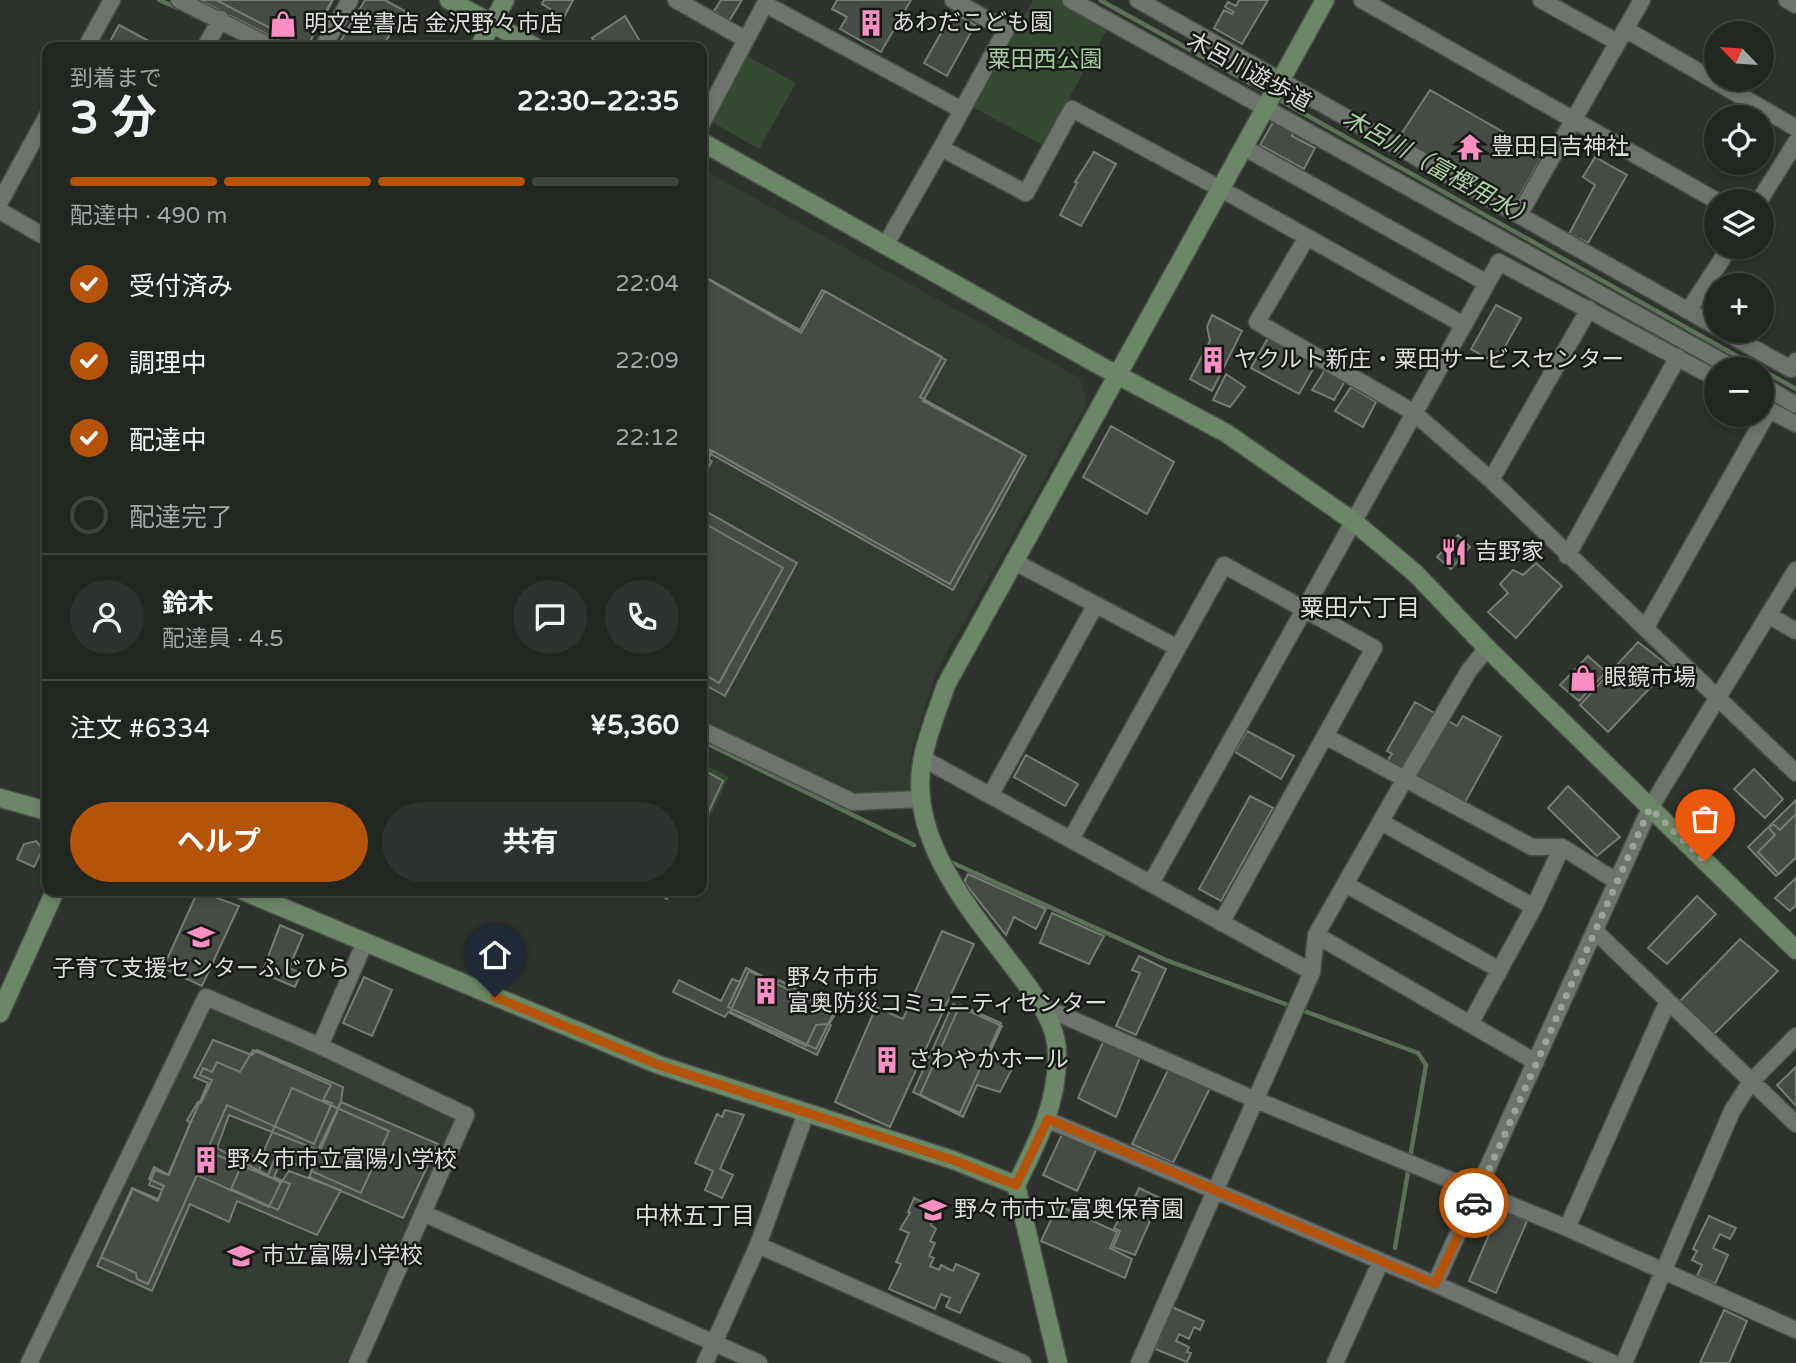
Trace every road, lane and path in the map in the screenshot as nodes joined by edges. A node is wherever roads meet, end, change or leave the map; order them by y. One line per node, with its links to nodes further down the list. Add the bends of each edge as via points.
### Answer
1 (112, 0): 21 (street)
2 (179, 0): 17 (street)
3 (350, 0): 24 (street)
4 (449, 0): 18 (street)
5 (505, 0): 18 (street)
6 (676, 0): 20 (street)
7 (953, 0): 28 (street, via 1006,30)
8 (1071, 0): 27 (street, 木呂川遊歩道)
9 (1138, 0): 27 (street)
10 (1325, 0): 27 (street)
11 (1362, 0): 30 (street)
12 (1541, 0): 19 (street)
13 (1642, 0): 19 (street)
14 (1787, 0): 16 (street)
15 (766, 2): 20 (street); 28 (street)
16 (1796, 5)
17 (221, 19): 22 (street); 23 (street)
18 (492, 23): 25 (street); 26 (street)
19 (1621, 36): 30 (street); 32 (street)
20 (745, 39): 29 (street)
21 (89, 42)
22 (208, 42)
23 (262, 42)
24 (326, 42)
25 (482, 42)
26 (526, 42)
27 (1274, 96): 36 (street); 42 (street); 54 (street, 木呂川遊歩道)
28 (962, 110): 35 (street)
29 (707, 113)
30 (1573, 121): 39 (street); 42 (street)
31 (42, 125): 40 (street)
32 (1796, 128)
33 (1796, 142): 38 (street)
34 (707, 145): 45 (street)
35 (941, 148): 37 (street, via 1026,193 1072,109); 45 (street)
36 (1245, 148): 37 (street); 47 (street)
37 (1222, 189): 44 (street); 57 (street)
38 (1767, 189)
39 (1704, 194)
40 (0, 202)
41 (0, 211): 43 (street)
42 (1519, 215): 49 (street)
43 (42, 234)
44 (1307, 237): 51 (street); 60 (street, via 1257,322)
45 (886, 244): 57 (street)
46 (1722, 259): 49 (street)
47 (1487, 283): 48 (street, via 1499,262); 51 (street)
48 (1589, 309): 53 (street); 64 (street)
49 (1689, 311): 50 (street)
50 (1704, 320)
51 (1464, 325): 60 (street)
52 (1747, 343): 55 (street)
53 (1678, 357): 56 (street); 66 (street)
54 (1715, 357)
55 (1794, 367)
56 (1704, 372)
57 (1116, 374): 65 (street, via 1226,433); 67 (street)
58 (1774, 393): 59 (street)
59 (1796, 405)
60 (1413, 412): 64 (street); 65 (street)
61 (1774, 412): 62 (street)
62 (1796, 424)
63 (1756, 427): 72 (street)
64 (1491, 480): 66 (street)
65 (1353, 521): 70 (street); 75 (street, via 1415,573)
66 (1567, 556): 72 (street)
67 (1013, 561): 69 (street); 79 (street, via 946,685)
68 (1796, 570): 71 (street)
69 (1095, 606): 74 (street); 82 (street)
70 (1303, 608): 74 (street, via 1224,565); 78 (street, via 1374,648); 91 (street)
71 (1768, 615): 73 (street); 76 (street)
72 (1646, 627): 76 (street)
73 (1796, 631)
74 (1176, 647): 88 (street)
75 (1487, 648): 81 (street); 85 (street)
76 (1717, 697): 80 (street); 85 (street)
77 (707, 732): 84 (street, via 853,802)
78 (1325, 736): 81 (street); 96 (street)
79 (922, 758): 82 (street); 84 (street)
80 (1796, 773)
81 (1405, 779): 87 (street); 89 (street, via 1532,847)
82 (990, 794): 88 (street)
83 (0, 798): 86 (street)
84 (922, 799): 104 (street, via 933,846 948,879)
85 (1650, 808): 90 (street); 100 (street)
86 (42, 810)
87 (1381, 822): 92 (street); 95 (street)
88 (1071, 839): 91 (street)
89 (1562, 847): 90 (street); 95 (street)
90 (1616, 881): 97 (street)
91 (1151, 883): 96 (street)
92 (1345, 884): 98 (street); 101 (street)
93 (53, 896): 105 (street)
94 (255, 896): 99 (street)
95 (1534, 907): 101 (street)
96 (1222, 923): 102 (street)
97 (1595, 931): 103 (street); 109 (street)
98 (1315, 934): 102 (street); 106 (street)
99 (365, 942): 108 (street); 112 (street, via 659,1065)
100 (1796, 950)
101 (1499, 969): 106 (street)
102 (1312, 972): 111 (street)
103 (1667, 1003): 110 (street); 119 (street)
104 (1044, 1007): 111 (street); 113 (street, via 1057,1053)
105 (0, 1013)
106 (1470, 1024): 109 (street)
107 (1796, 1036): 110 (street)
108 (320, 1046): 118 (street, via 466,1115); 126 (street, via 206,997)
109 (1536, 1062): 117 (street)
110 (1750, 1083): 114 (street); 122 (street, via 1732,1111)
111 (1256, 1100): 116 (street); 117 (street)
112 (806, 1112): 115 (street); 120 (street)
113 (1048, 1119): 115 (street); 116 (street)
114 (1796, 1124)
115 (1016, 1185): 131 (street)
116 (1214, 1191): 121 (street); 132 (street)
117 (1479, 1192): 119 (street); 123 (street)
118 (423, 1213): 125 (street); 127 (street)
119 (1567, 1228): 122 (street)
120 (758, 1245): 125 (street); 130 (street)
121 (1381, 1261): 123 (street); 133 (street)
122 (1664, 1272): 124 (street); 135 (street)
123 (1435, 1284): 134 (street)
124 (1796, 1330)
125 (714, 1343): 128 (street); 129 (street)
126 (29, 1363)
127 (357, 1363)
128 (705, 1363)
129 (759, 1363)
130 (1023, 1363)
131 (1058, 1363)
132 (1139, 1363)
133 (1335, 1363)
134 (1613, 1363)
135 (1624, 1363)

